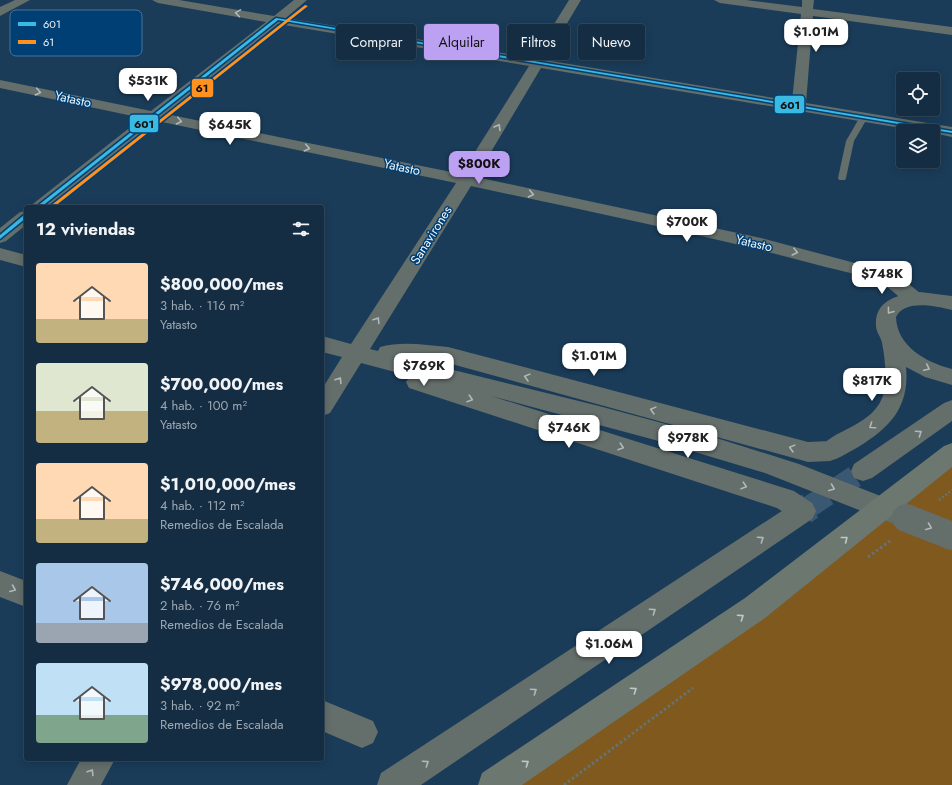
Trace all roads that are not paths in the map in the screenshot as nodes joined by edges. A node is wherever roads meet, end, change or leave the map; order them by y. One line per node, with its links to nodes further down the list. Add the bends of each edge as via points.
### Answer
1 (24, 0): 7 (street)
2 (158, 0): 8 (street, one-way to 2)
3 (301, 0): 8 (street)
4 (576, 0): 10 (street, Sanavirones)
5 (720, 0): 6 (street)
6 (808, 6): 9 (street); 12 (street)
7 (0, 12)
8 (277, 19): 10 (street); 13 (street)
9 (952, 31)
10 (537, 62): 12 (street); 17 (street, Sanavirones, one-way to 10)
11 (0, 84): 13 (street, Yatasto, one-way to 13)
12 (799, 105): 14 (street)
13 (152, 116): 17 (street, Yatasto, one-way to 17); 18 (street)
14 (864, 117): 15 (street); 16 (lane, via 848,145)
15 (952, 132)
16 (842, 178)
17 (466, 180): 24 (street, Yatasto, one-way to 24, via 819,259 893,282); 28 (street, Sanavirones, one-way to 17)
18 (41, 205)
19 (24, 218): 20 (street)
20 (0, 237)
21 (0, 254): 22 (street)
22 (24, 261)
23 (952, 295): 24 (street)
24 (921, 298): 25 (street); 26 (street, one-way to 26, via 900,301 891,308 886,317 886,328)
25 (952, 303)
26 (892, 340): 28 (street, one-way to 28, via 896,378 890,406 882,419 830,451 808,452 448,355 423,352); 29 (street, one-way to 29, via 904,354 921,366)
27 (324, 345): 28 (street)
28 (356, 353): 30 (street, Sanavirones, one-way to 28); 34 (street, one-way to 34, via 500,389 767,463); 42 (street, via 410,380 785,499 803,511)
29 (952, 378)
30 (324, 404)
31 (952, 410): 33 (street, one-way to 31)
32 (952, 453): 34 (main road)
33 (863, 470)
34 (895, 513): 35 (street, one-way to 35, bridge); 43 (main road, one-way to 34)
35 (952, 536)
36 (0, 584): 37 (street, one-way to 37)
37 (24, 593)
38 (324, 716): 39 (street)
39 (362, 732)
40 (98, 761): 41 (street, one-way to 40)
41 (83, 785)
42 (393, 785)
43 (494, 785)

